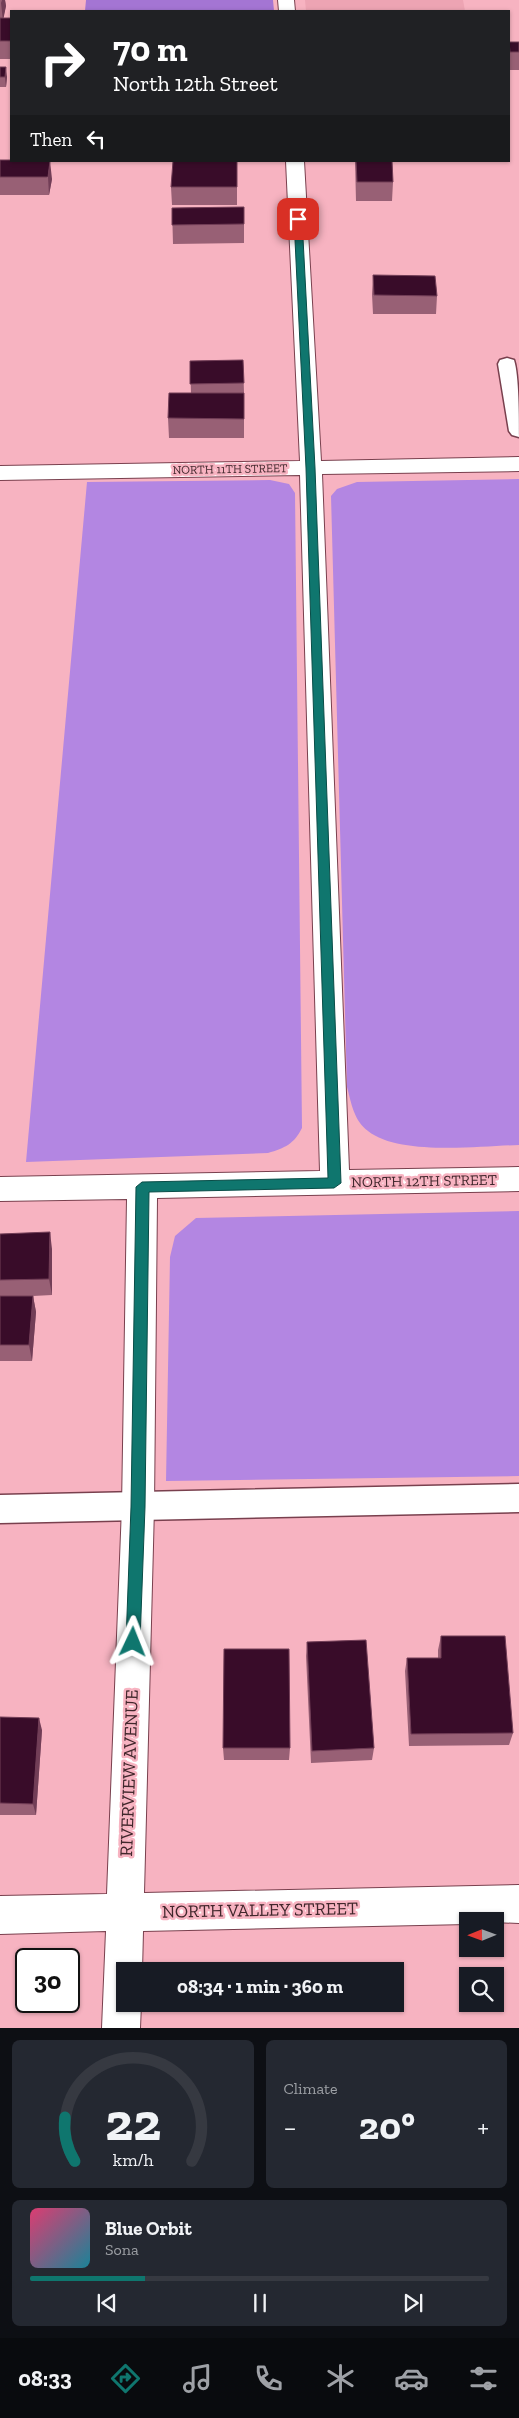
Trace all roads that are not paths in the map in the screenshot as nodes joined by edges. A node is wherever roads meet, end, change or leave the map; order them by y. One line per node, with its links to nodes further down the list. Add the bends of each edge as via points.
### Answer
1 (294, 162): 5 (street)
2 (507, 364): 3 (lane)
3 (519, 432)
4 (519, 464): 5 (street, NORTH 11TH STREET)
5 (311, 468): 6 (street, NORTH 11TH STREET); 8 (street)
6 (0, 473)
7 (519, 1180): 8 (street, NORTH 12TH STREET)
8 (334, 1183): 9 (street, NORTH 12TH STREET)
9 (142, 1187): 10 (street, NORTH 12TH STREET); 12 (street, RIVERVIEW AVENUE)
10 (0, 1189)
11 (519, 1498): 12 (lane)
12 (138, 1507): 13 (lane); 15 (street, RIVERVIEW AVENUE)
13 (0, 1509)
14 (519, 1904): 15 (street, NORTH VALLEY STREET)
15 (124, 1914): 16 (street, NORTH VALLEY STREET); 17 (street, RIVERVIEW AVENUE)
16 (0, 1915)
17 (121, 2028)

